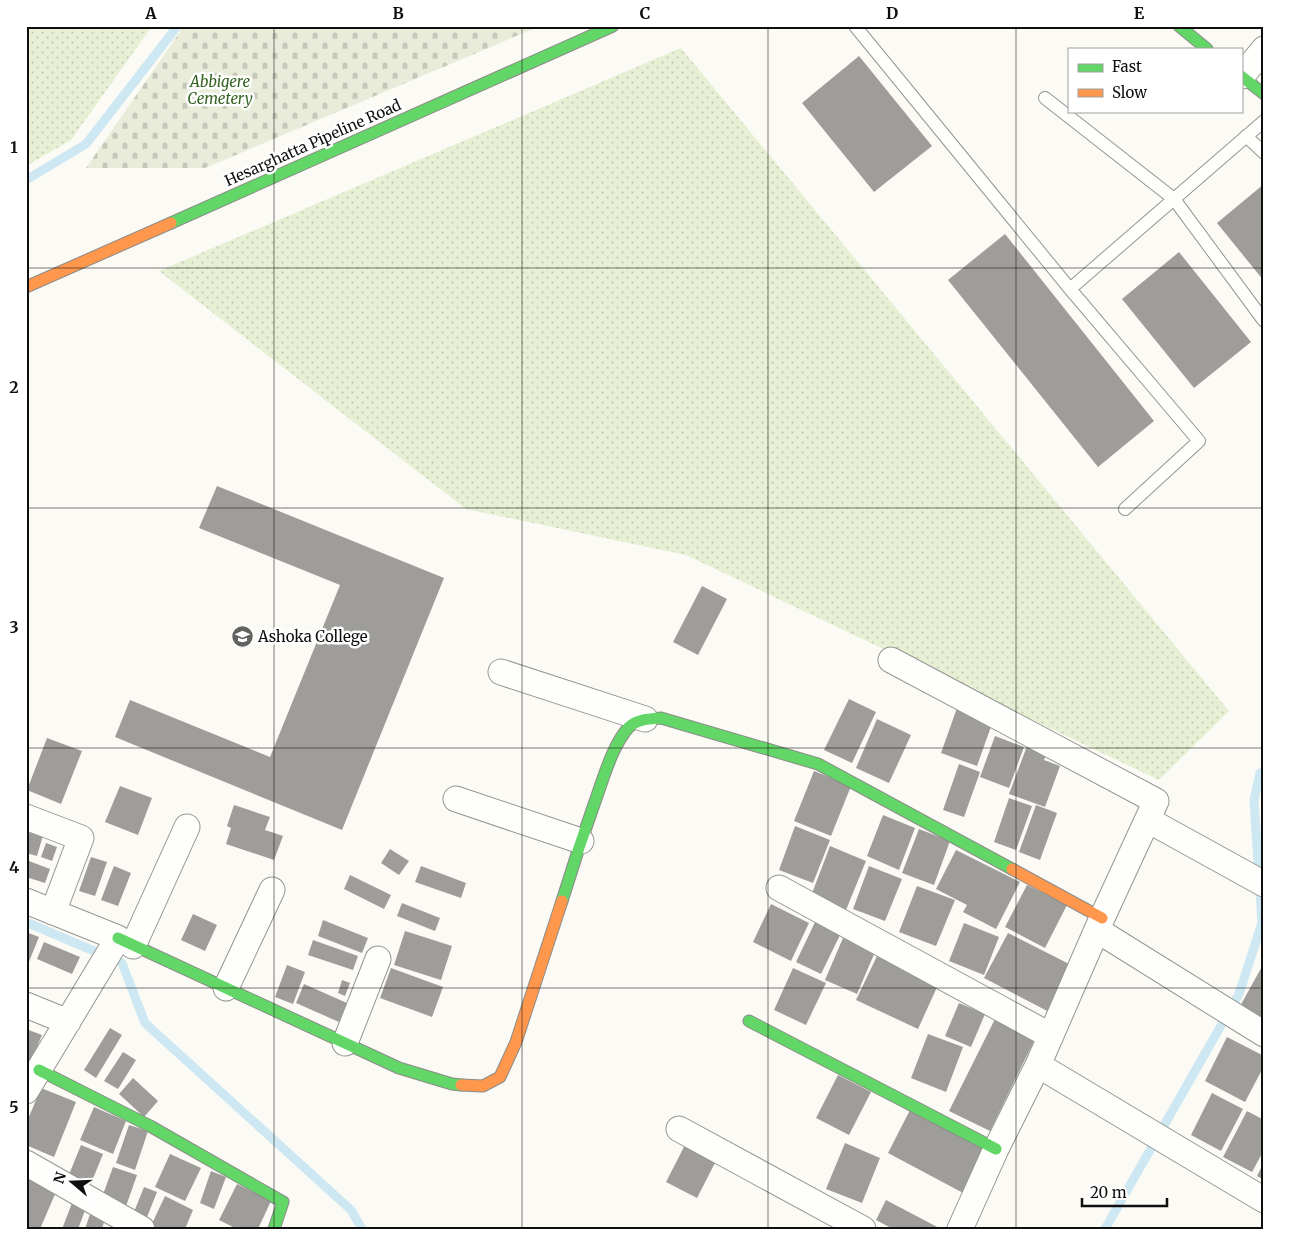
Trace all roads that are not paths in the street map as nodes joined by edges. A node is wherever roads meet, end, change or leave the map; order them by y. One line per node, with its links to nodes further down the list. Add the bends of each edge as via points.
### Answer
1 (613, 26): 13 (street, Hesarghatta Pipeline Road)
2 (855, 26): 14 (lane)
3 (1179, 26): 4 (street)
4 (1206, 48)
5 (1264, 49): 6 (street)
6 (1242, 76): 7 (street)
7 (1264, 94)
8 (1044, 98): 12 (lane)
9 (1264, 121): 10 (lane)
10 (1246, 136): 11 (lane); 12 (lane)
11 (1264, 153)
12 (1174, 198): 14 (lane); 15 (lane)
13 (26, 287)
14 (1070, 289): 16 (lane, via 1199,441)
15 (1264, 321)
16 (1125, 509)
17 (891, 660): 22 (street, via 1156,801)
18 (501, 672): 19 (street)
19 (645, 719): 24 (street, via 630,726 621,739); 30 (street, via 661,718 818,764)
20 (456, 799): 24 (street)
21 (26, 817): 29 (street, via 80,838)
22 (1148, 820): 25 (street); 30 (street)
23 (187, 827): 31 (street)
24 (581, 841): 39 (street, via 516,1042 500,1077 483,1086 452,1084 399,1068)
25 (1258, 881)
26 (779, 888): 38 (street)
27 (272, 890): 33 (street)
28 (26, 901): 29 (street)
29 (53, 912): 31 (street)
30 (1100, 924): 37 (street); 38 (street)
31 (122, 943): 33 (street); 36 (street, via 98,971)
32 (378, 959): 39 (street)
33 (226, 988): 39 (street)
34 (26, 1005): 36 (street)
35 (749, 1021): 44 (street)
36 (68, 1022): 41 (street)
37 (1264, 1034)
38 (1051, 1036): 40 (street)
39 (345, 1043)
40 (1038, 1065): 44 (street); 46 (street)
41 (39, 1070): 42 (street); 48 (street, via 150,1126 283,1202)
42 (26, 1091)
43 (679, 1129): 49 (street)
44 (996, 1149): 50 (street)
45 (26, 1163): 47 (street)
46 (1264, 1200)
47 (142, 1229)
48 (274, 1229)
49 (863, 1229)
50 (960, 1229)

